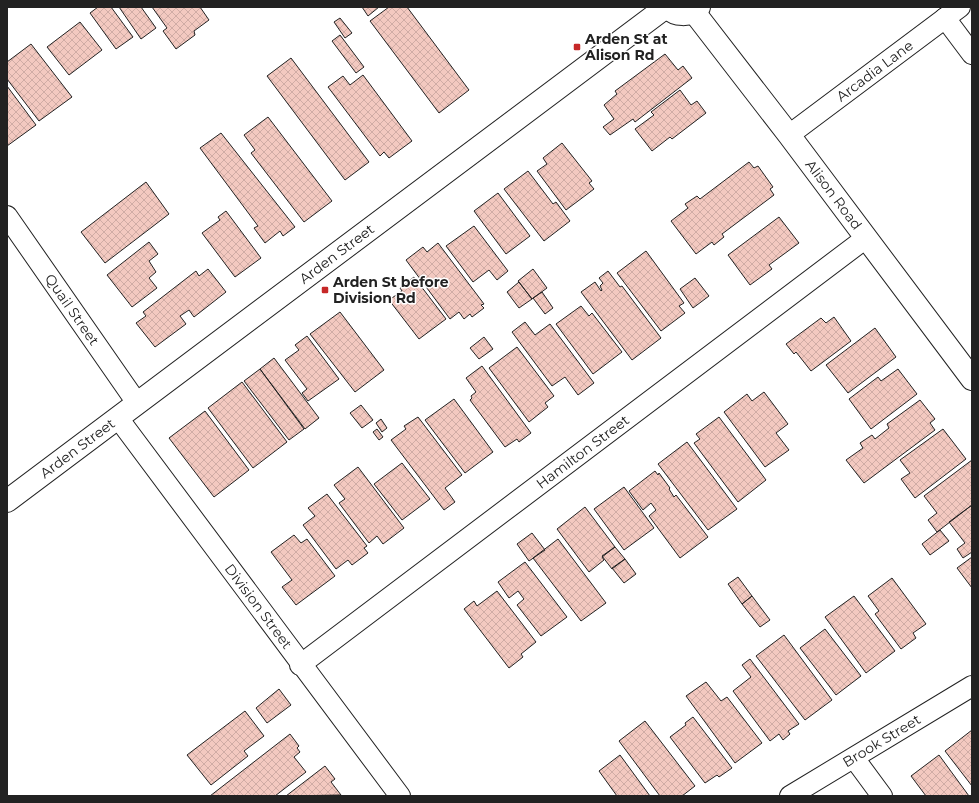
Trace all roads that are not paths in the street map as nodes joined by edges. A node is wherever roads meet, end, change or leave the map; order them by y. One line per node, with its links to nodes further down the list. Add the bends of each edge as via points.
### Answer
1 (666, 7): 2 (main road, via 682,15); 9 (main road, Arden Street)
2 (696, 9): 5 (main road, Alison Road)
3 (953, 13): 4 (street); 5 (street, Arcadia Lane)
4 (972, 54)
5 (789, 135): 7 (main road, Alison Road)
6 (7, 216): 9 (street, Quail Street)
7 (866, 238): 8 (main road, Alison Road); 12 (street, Hamilton Street)
8 (972, 379)
9 (137, 403): 10 (main road, Arden Street)
10 (118, 418): 11 (main road, Arden Street); 12 (street, Division Street)
11 (7, 501)
12 (300, 665): 15 (street, Division Street)
13 (972, 686): 14 (street, Brook Street)
14 (854, 758): 16 (street, Brook Street); 17 (street)
15 (400, 796)
16 (790, 796)
17 (882, 796)

